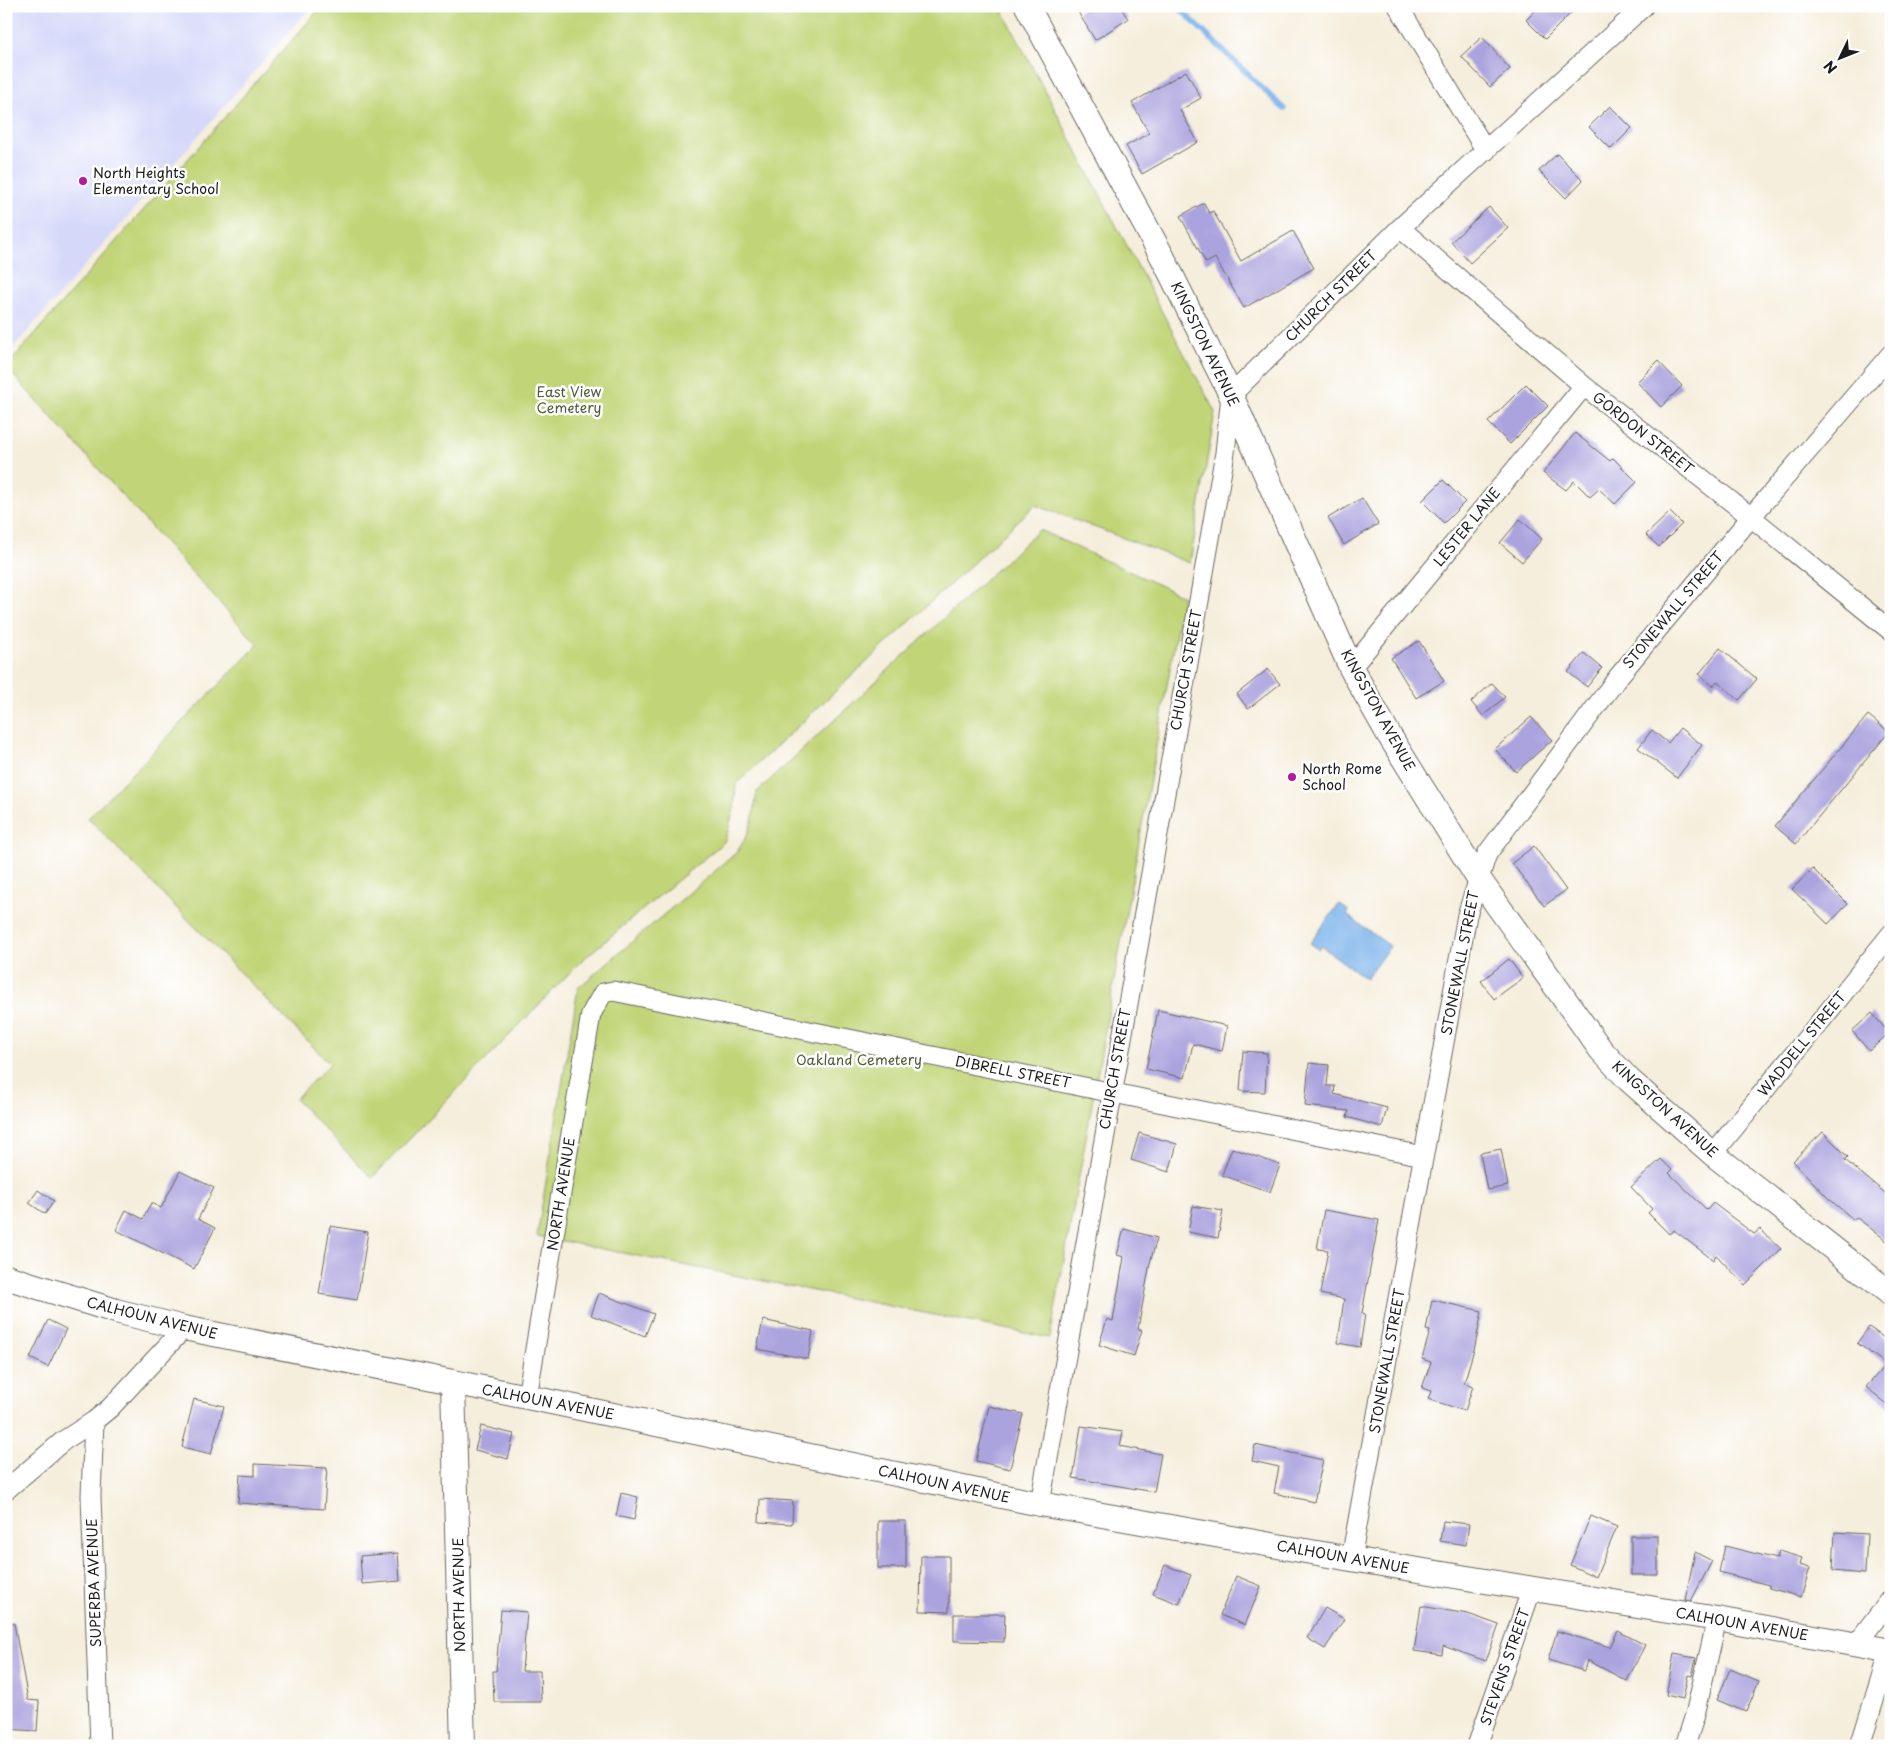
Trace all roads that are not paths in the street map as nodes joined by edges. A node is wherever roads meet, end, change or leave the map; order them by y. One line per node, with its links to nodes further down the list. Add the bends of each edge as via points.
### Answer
1 (1027, 6): 8 (street, KINGSTON AVENUE, via 1163,258)
2 (1398, 6): 4 (street)
3 (1644, 6): 4 (street, CHURCH STREET)
4 (1486, 152): 5 (street, CHURCH STREET)
5 (1400, 228): 7 (street, GORDON STREET); 8 (street, CHURCH STREET)
6 (1891, 354): 9 (street, STONEWALL STREET)
7 (1584, 386): 9 (street, GORDON STREET); 11 (street, LESTER LANE)
8 (1231, 395): 11 (street, KINGSTON AVENUE); 15 (street, CHURCH STREET, via 1225,453)
9 (1751, 517): 10 (street, GORDON STREET); 12 (street, STONEWALL STREET, via 1618,677 1487,854)
10 (1891, 631)
11 (1351, 668): 12 (street, KINGSTON AVENUE)
12 (1478, 878): 16 (street, KINGSTON AVENUE, via 1601,1050 1642,1092); 17 (street, STONEWALL STREET, via 1467,914)
13 (1891, 934): 16 (street, WADDELL STREET)
14 (603, 993): 15 (street, DIBRELL STREET, via 613,991); 22 (street, NORTH AVENUE, via 591,1014)
15 (1111, 1092): 17 (street, DIBRELL STREET); 25 (street, CHURCH STREET)
16 (1713, 1154): 19 (street, KINGSTON AVENUE)
17 (1423, 1156): 26 (street, STONEWALL STREET)
18 (6, 1277): 20 (street, CALHOUN AVENUE)
19 (1891, 1294)
20 (184, 1328): 21 (street, CALHOUN AVENUE); 23 (street)
21 (453, 1384): 22 (street, CALHOUN AVENUE); 33 (street, NORTH AVENUE)
22 (527, 1398): 25 (street, CALHOUN AVENUE)
23 (94, 1421): 24 (street, via 63,1441); 32 (street, SUPERBA AVENUE, via 91,1496)
24 (6, 1490)
25 (1040, 1504): 26 (street, CALHOUN AVENUE)
26 (1351, 1559): 27 (street, CALHOUN AVENUE)
27 (1532, 1588): 29 (street, CALHOUN AVENUE); 34 (street, STEVENS STREET)
28 (1891, 1599): 30 (street)
29 (1717, 1619): 30 (street, CALHOUN AVENUE); 35 (street)
30 (1856, 1645): 31 (street, CALHOUN AVENUE)
31 (1890, 1651): 36 (street)
32 (100, 1746)
33 (463, 1746)
34 (1477, 1746)
35 (1685, 1746)
36 (1860, 1746)

